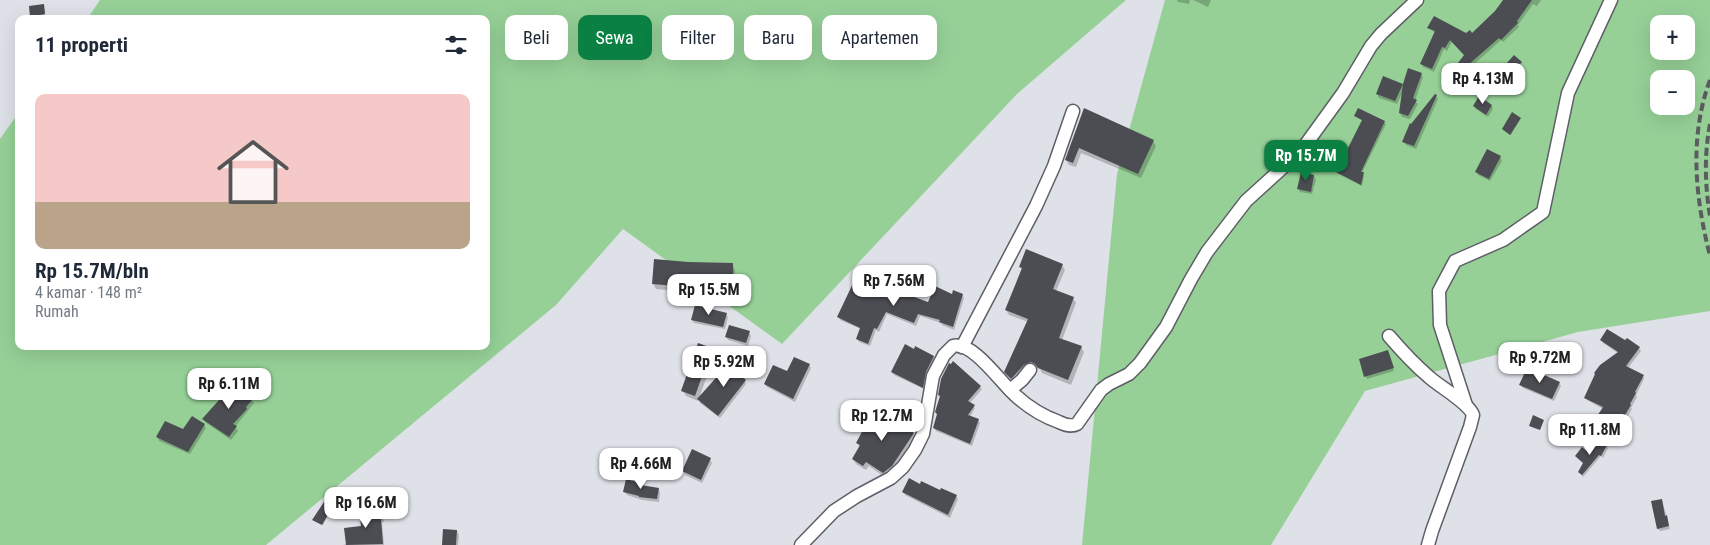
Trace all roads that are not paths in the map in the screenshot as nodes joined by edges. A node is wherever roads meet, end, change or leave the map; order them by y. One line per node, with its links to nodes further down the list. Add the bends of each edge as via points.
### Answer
1 (1417, 0): 7 (street, via 1371,46 1343,93 1301,151 1246,201 1207,252 1166,327 1132,372 1102,390 1074,425 1045,416)
2 (1611, 0): 8 (street, via 1568,93 1543,212 1503,240 1455,261 1439,291 1440,325)
3 (1073, 111): 5 (street, via 1036,206)
4 (1389, 336): 8 (street, via 1429,377)
5 (962, 347): 7 (street, via 989,366); 9 (street, via 950,348 936,369 923,434 903,467 891,478 834,511)
6 (1030, 370): 7 (street)
7 (1010, 390)
8 (1466, 405): 10 (street, via 1472,411 1473,419)
9 (801, 545)
10 (1428, 545)

